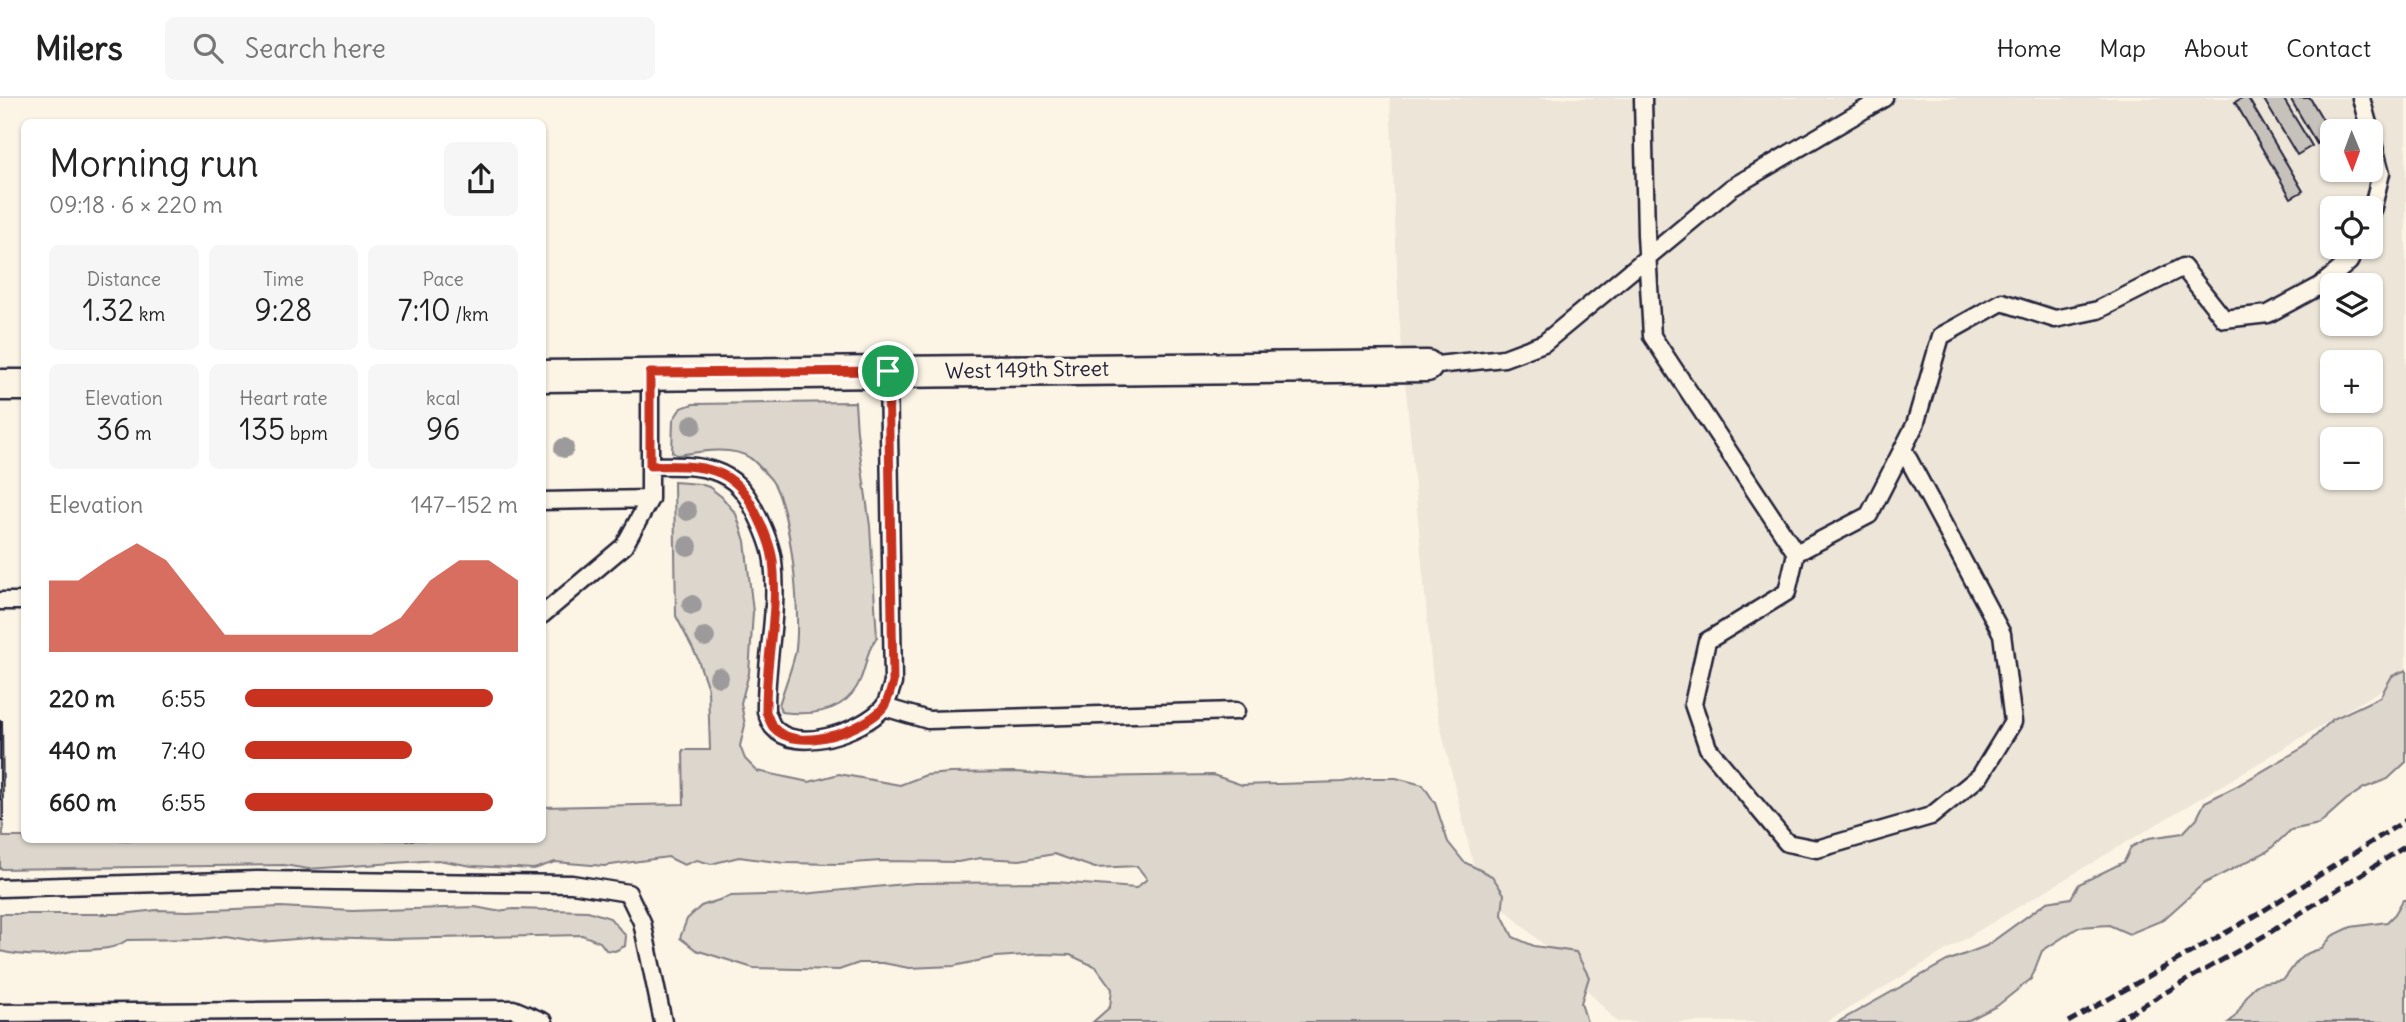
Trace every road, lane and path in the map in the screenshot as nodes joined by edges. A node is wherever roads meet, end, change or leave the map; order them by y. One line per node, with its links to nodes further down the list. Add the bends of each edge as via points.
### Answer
1 (1643, 98): 5 (lane)
2 (1884, 98): 5 (lane, via 1731,188)
3 (2361, 98): 4 (lane)
4 (2367, 119)
5 (1647, 258): 7 (lane, via 1544,343 1504,358); 17 (lane, via 1652,336)
6 (2351, 259): 13 (lane, via 2319,285 2268,314 2224,319 2183,267 2098,310 2055,319 2003,302 1941,336 1915,425)
7 (1427, 366): 8 (street, West 149th Street)
8 (888, 371): 9 (street, West 149th Street); 21 (lane, via 893,683)
9 (650, 373): 10 (street, West 149th Street); 14 (lane)
10 (546, 376)
11 (0, 385): 12 (street)
12 (21, 385)
13 (1903, 449): 17 (lane, via 1869,515); 17 (lane, via 2002,634 2013,722 1980,776 1931,816 1816,849 1787,843 1708,748 1693,704 1707,641 1787,592)
14 (650, 466): 15 (lane); 21 (lane, via 714,471 736,482 759,519 773,558 775,599 766,698 772,727 800,739 834,737 863,724)
15 (650, 499): 16 (lane); 20 (lane, via 624,546)
16 (546, 501)
17 (1796, 553)
18 (0, 601): 19 (lane)
19 (21, 601)
20 (546, 612)
21 (884, 707): 22 (lane, via 928,720)
22 (1236, 712)
23 (0, 888): 26 (lane, via 257,880 572,884 628,893 642,922)
24 (0, 1013): 25 (lane, via 513,1009)
25 (544, 1022)
26 (663, 1022)

